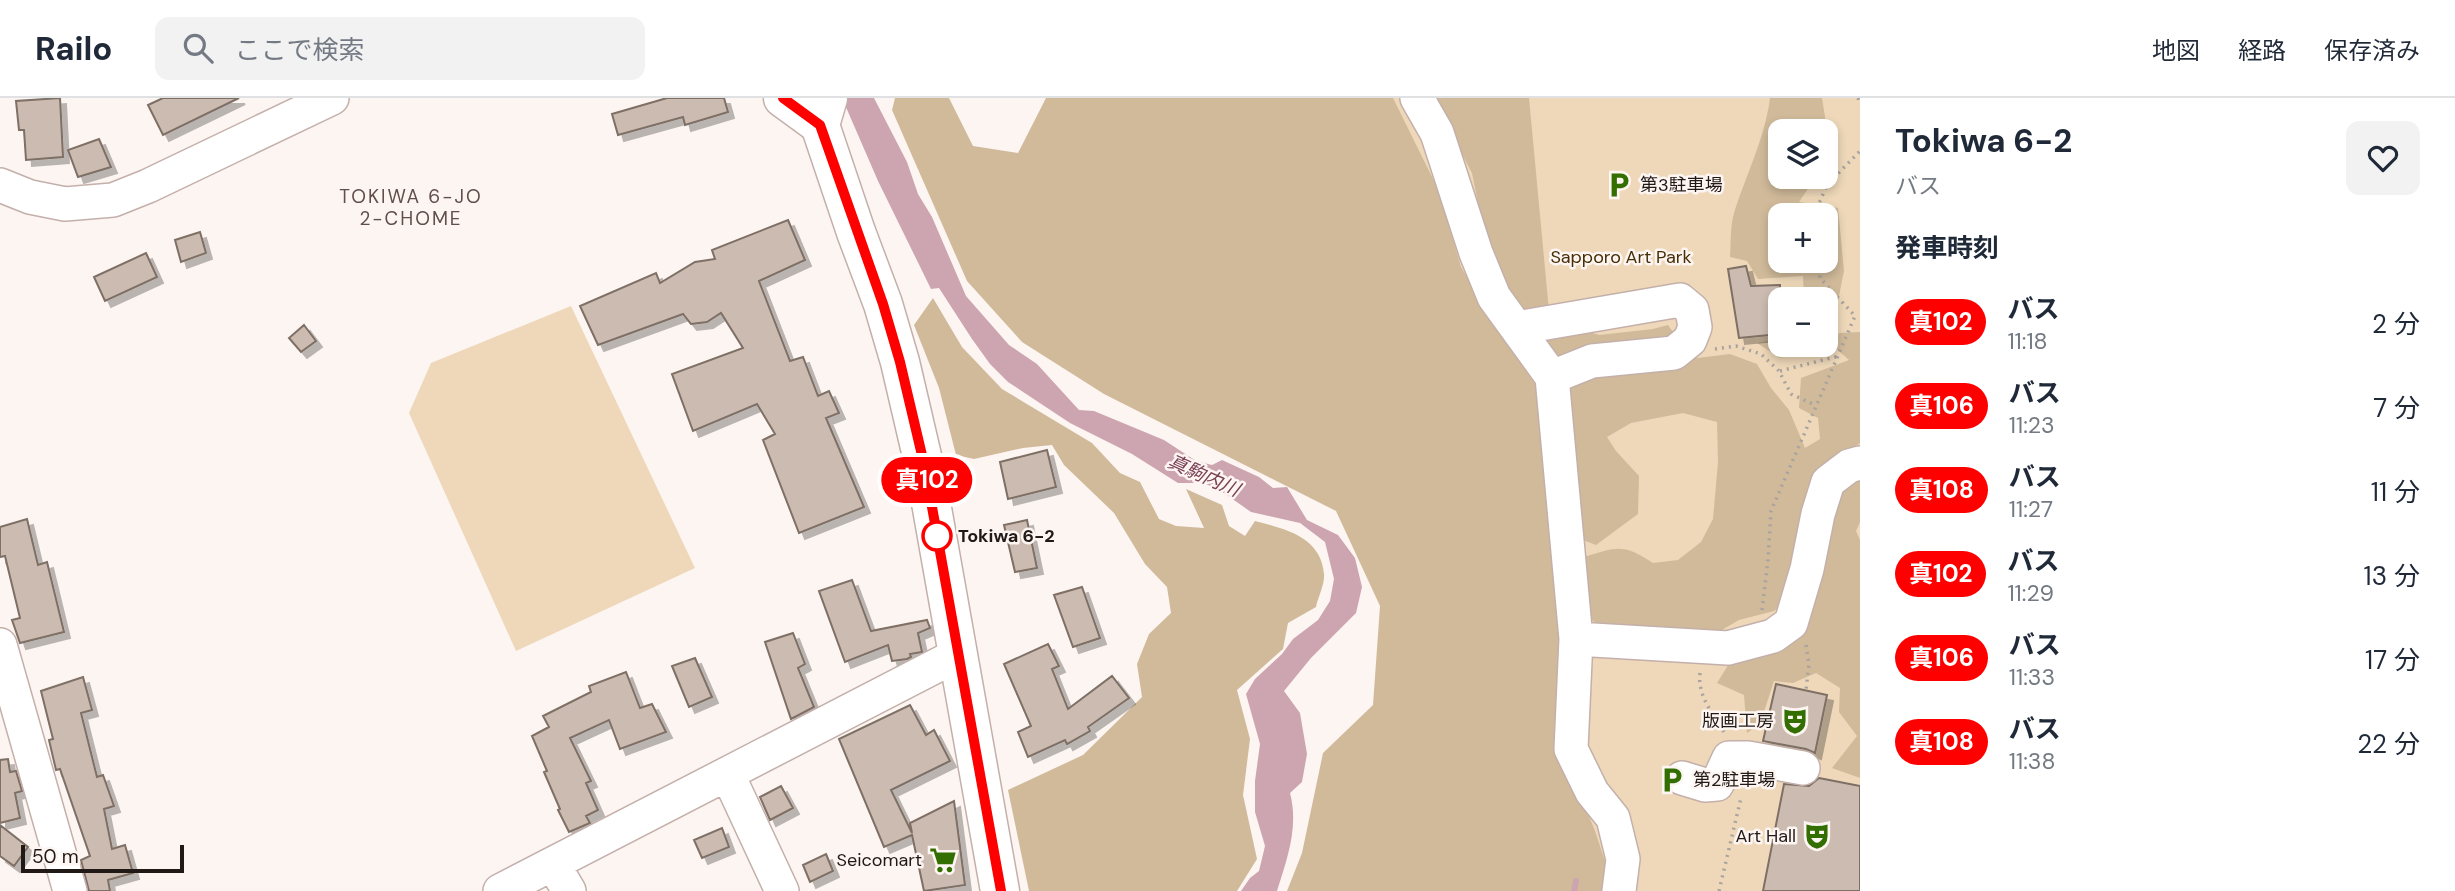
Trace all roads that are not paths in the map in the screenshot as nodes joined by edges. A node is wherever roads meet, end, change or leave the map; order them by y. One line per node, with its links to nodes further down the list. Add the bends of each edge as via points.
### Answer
1 (332, 98): 4 (street)
2 (783, 98): 5 (main road)
3 (1417, 98): 7 (street, via 1437,133 1494,297)
4 (286, 108): 6 (street, via 148,186 113,200 65,204)
5 (824, 111): 12 (main road, via 900,362 925,468)
6 (0, 185)
7 (1517, 328): 8 (street); 8 (street, via 1680,300 1692,310 1695,327 1690,340 1674,353 1592,361)
8 (1552, 377): 10 (street)
9 (1860, 463): 10 (street, via 1828,482 1807,569 1776,617 1773,636 1728,648)
10 (1576, 639): 21 (street, via 1571,749 1592,792 1613,818 1623,859)
11 (0, 645): 17 (street)
12 (959, 654): 14 (street); 20 (main road)
13 (1802, 768): 15 (street, via 1748,758 1705,785)
14 (728, 775): 16 (street); 19 (street)
15 (1682, 778)
16 (561, 877): 18 (street)
17 (70, 891)
18 (500, 891)
19 (782, 891)
20 (1000, 891)
21 (1619, 891)

